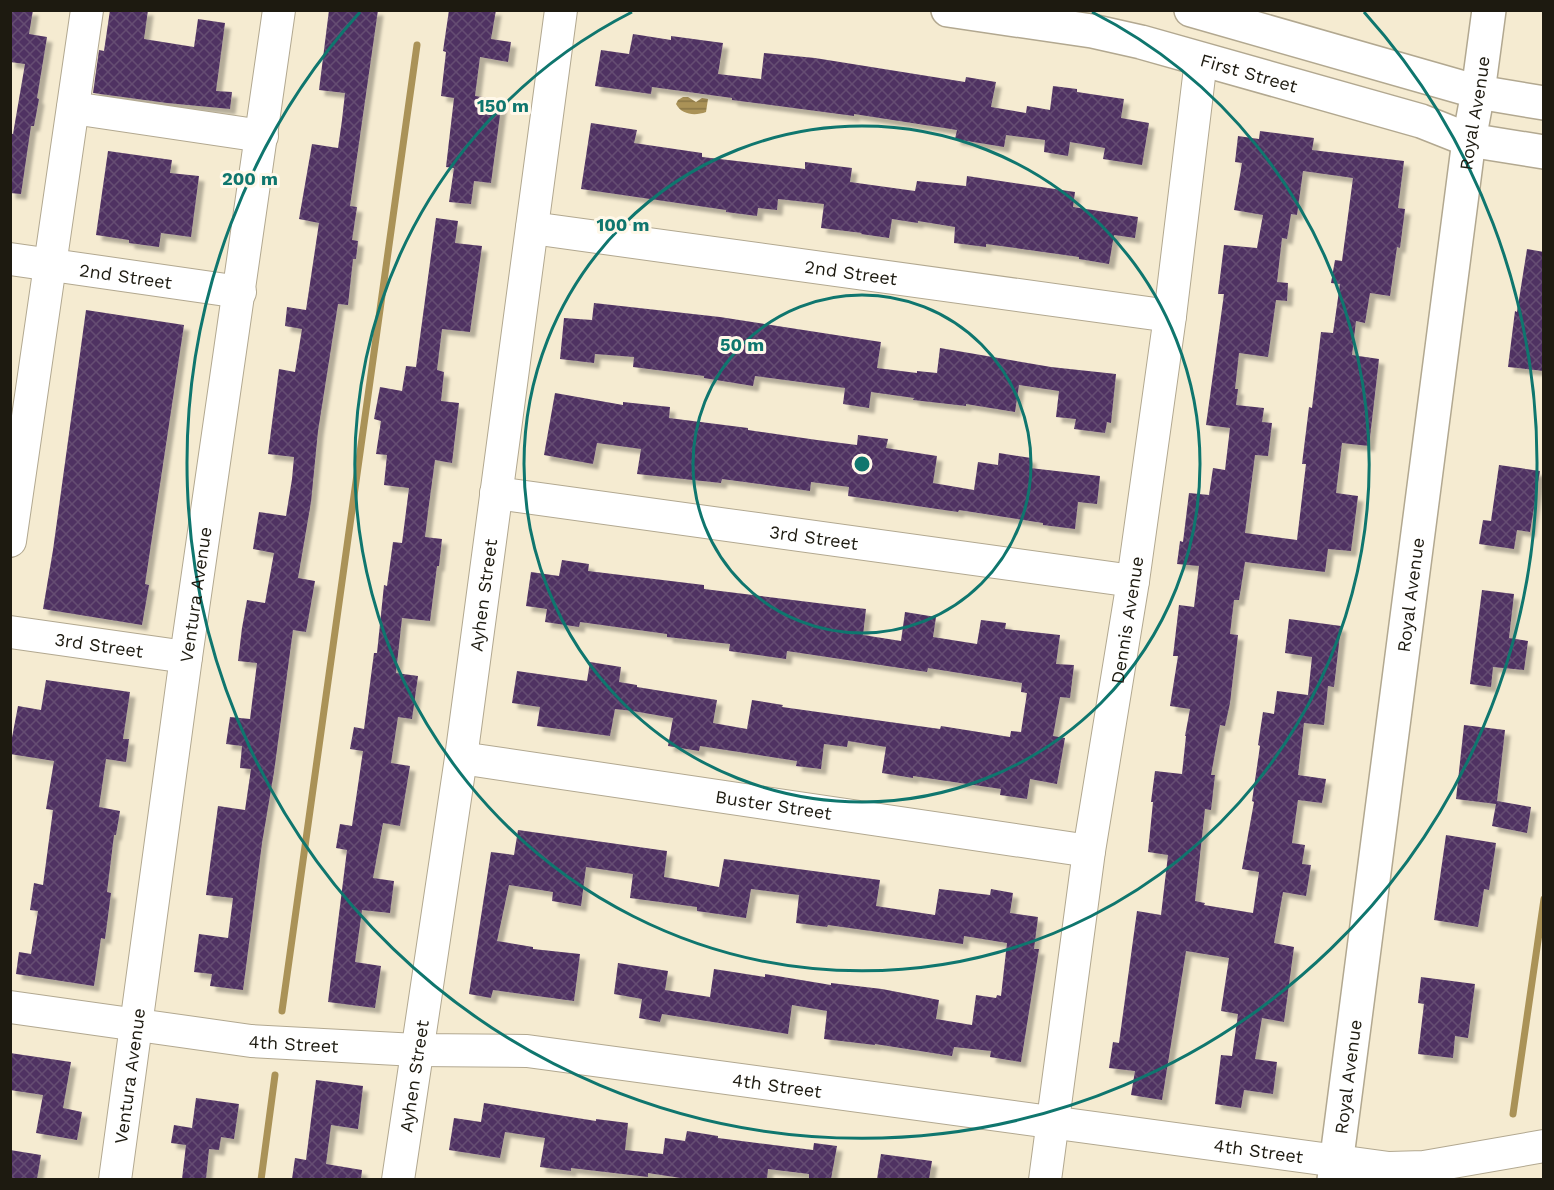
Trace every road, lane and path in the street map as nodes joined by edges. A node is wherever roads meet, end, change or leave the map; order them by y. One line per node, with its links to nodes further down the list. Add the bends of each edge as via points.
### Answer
1 (87, 10): 11 (street)
2 (279, 10): 12 (street, Ventura Avenue)
3 (561, 10): 15 (street, Ayhen Street)
4 (948, 10): 7 (main road, First Street)
5 (1191, 10): 9 (main road)
6 (1489, 10): 9 (main road, Royal Avenue)
7 (1044, 17): 8 (main road, First Street)
8 (1201, 60): 13 (main road, First Street, via 1425,122); 19 (street, Dennis Avenue)
9 (1478, 92): 10 (main road); 13 (main road, Royal Avenue)
10 (1544, 103)
11 (73, 108): 12 (street); 17 (street)
12 (262, 136): 18 (street, Ventura Avenue)
13 (1468, 140): 14 (main road, First Street); 32 (main road, Royal Avenue)
14 (1544, 152)
15 (532, 228): 19 (street, 2nd Street); 20 (street, Ayhen Street)
16 (10, 259): 17 (street, 2nd Street)
17 (49, 264): 18 (street, 2nd Street); 21 (street)
18 (240, 292): 24 (street, Ventura Avenue)
19 (1170, 316): 22 (street, Dennis Avenue)
20 (496, 493): 22 (street, 3rd Street); 25 (street, Ayhen Street)
21 (10, 541)
22 (1133, 581): 26 (street, Dennis Avenue)
23 (10, 632): 24 (street, 3rd Street)
24 (186, 657): 28 (street, Ventura Avenue)
25 (460, 758): 26 (street, Buster Street); 29 (street, Ayhen Street)
26 (1089, 851): 30 (street, Dennis Avenue)
27 (10, 1007): 28 (street, 4th Street)
28 (136, 1026): 29 (street, 4th Street, via 251,1041); 33 (street, Ventura Avenue)
29 (416, 1050): 30 (street, 4th Street, via 527,1051); 34 (street, Ayhen Street)
30 (1052, 1122): 32 (street, 4th Street); 35 (street, Dennis Avenue)
31 (1544, 1146): 32 (street, 4th Street, via 1424,1167)
32 (1335, 1171)
33 (115, 1179)
34 (398, 1179)
35 (1045, 1179)

